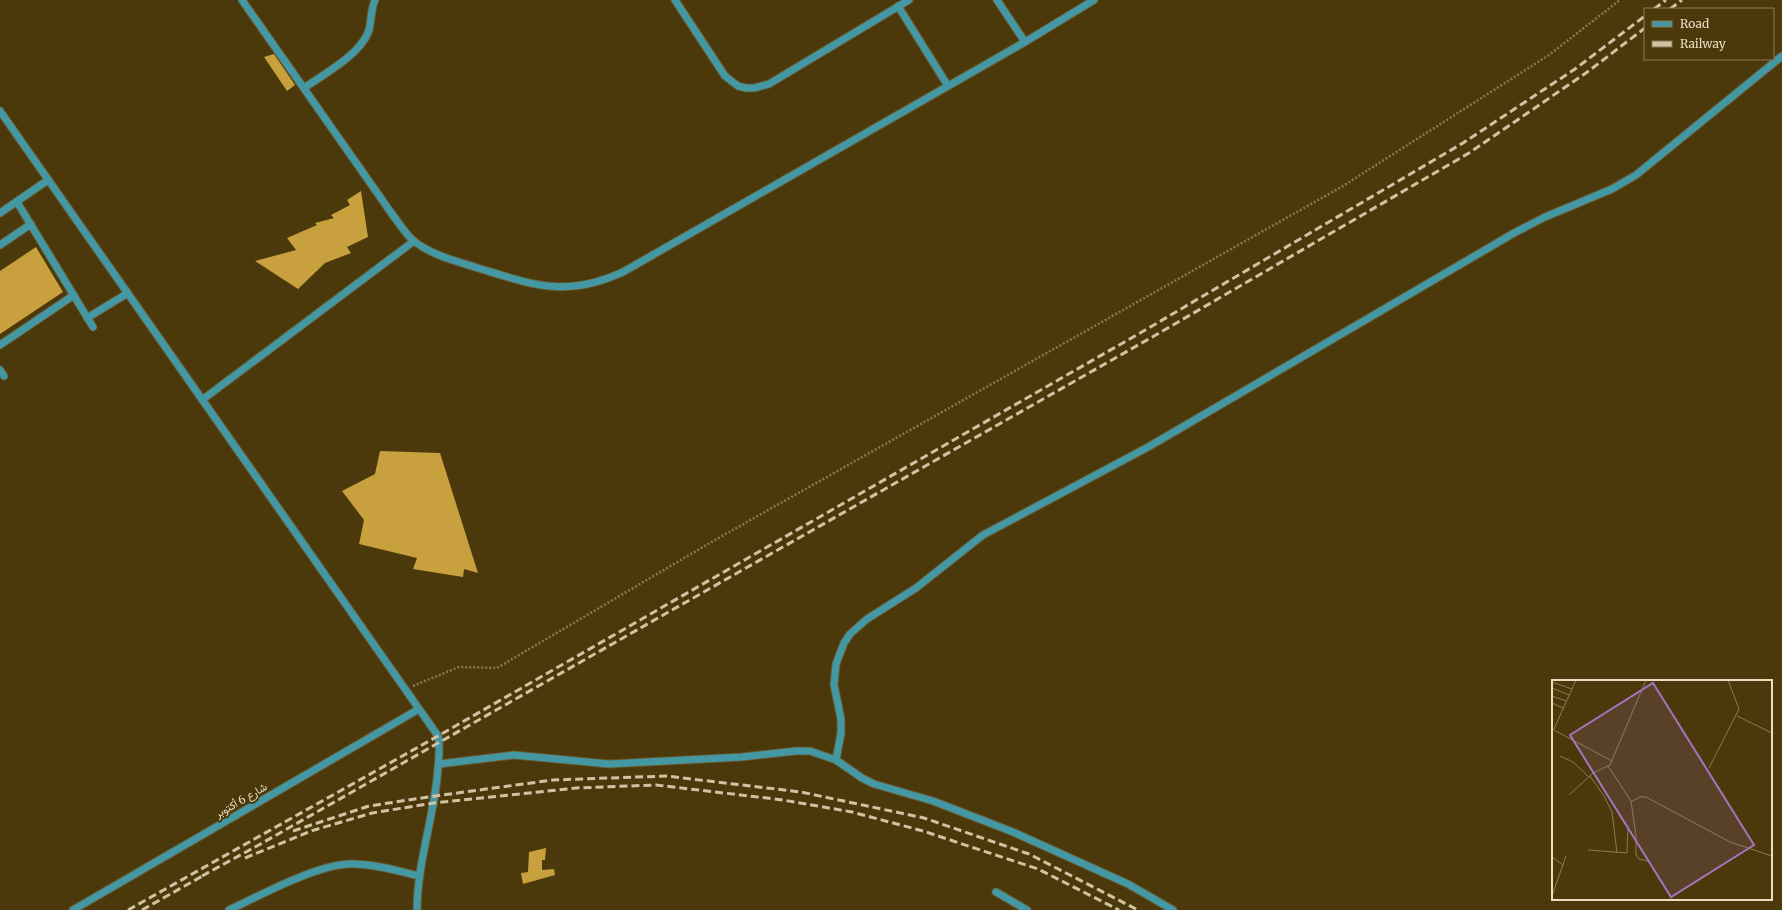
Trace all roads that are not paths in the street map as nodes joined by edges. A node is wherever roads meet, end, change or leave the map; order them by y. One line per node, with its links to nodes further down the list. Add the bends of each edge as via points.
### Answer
1 (242, 0): 11 (street)
2 (375, 0): 11 (street, via 369,31 359,48)
3 (675, 0): 7 (street, via 725,76 738,86 754,88 769,84)
4 (909, 0): 7 (street)
5 (997, 0): 8 (street)
6 (1094, 0): 8 (street)
7 (898, 6): 10 (street)
8 (1025, 42): 10 (street)
9 (1782, 56): 26 (street, via 1636,176 1514,233 1150,446 983,535 916,588 867,619 850,634 836,664 834,685 841,732)
10 (948, 86): 17 (street, via 623,272 590,285 555,288 537,285 441,256)
11 (304, 88): 17 (street, via 392,214)
12 (0, 111): 13 (street)
13 (48, 180): 14 (street); 19 (street)
14 (17, 202): 15 (street); 16 (street)
15 (0, 213)
16 (31, 224): 18 (street); 20 (street)
17 (414, 241): 24 (street)
18 (0, 244)
19 (128, 293): 21 (street); 24 (street)
20 (74, 295): 21 (street); 23 (street)
21 (87, 318): 22 (street)
22 (93, 327)
23 (0, 345)
24 (202, 400): 25 (street)
25 (419, 709): 27 (street, via 438,736); 30 (street, شارع 6 أكتوبر)
26 (836, 760): 27 (street, via 810,752 796,751 742,757 632,763 586,762 514,755); 34 (street, via 868,782 987,820 1128,884)
27 (438, 764): 28 (street, via 434,803)
28 (420, 876): 31 (street, via 361,864 336,865); 32 (street)
29 (996, 892): 33 (street)
30 (73, 910)
31 (229, 910)
32 (417, 910)
33 (1027, 910)
34 (1173, 910)

